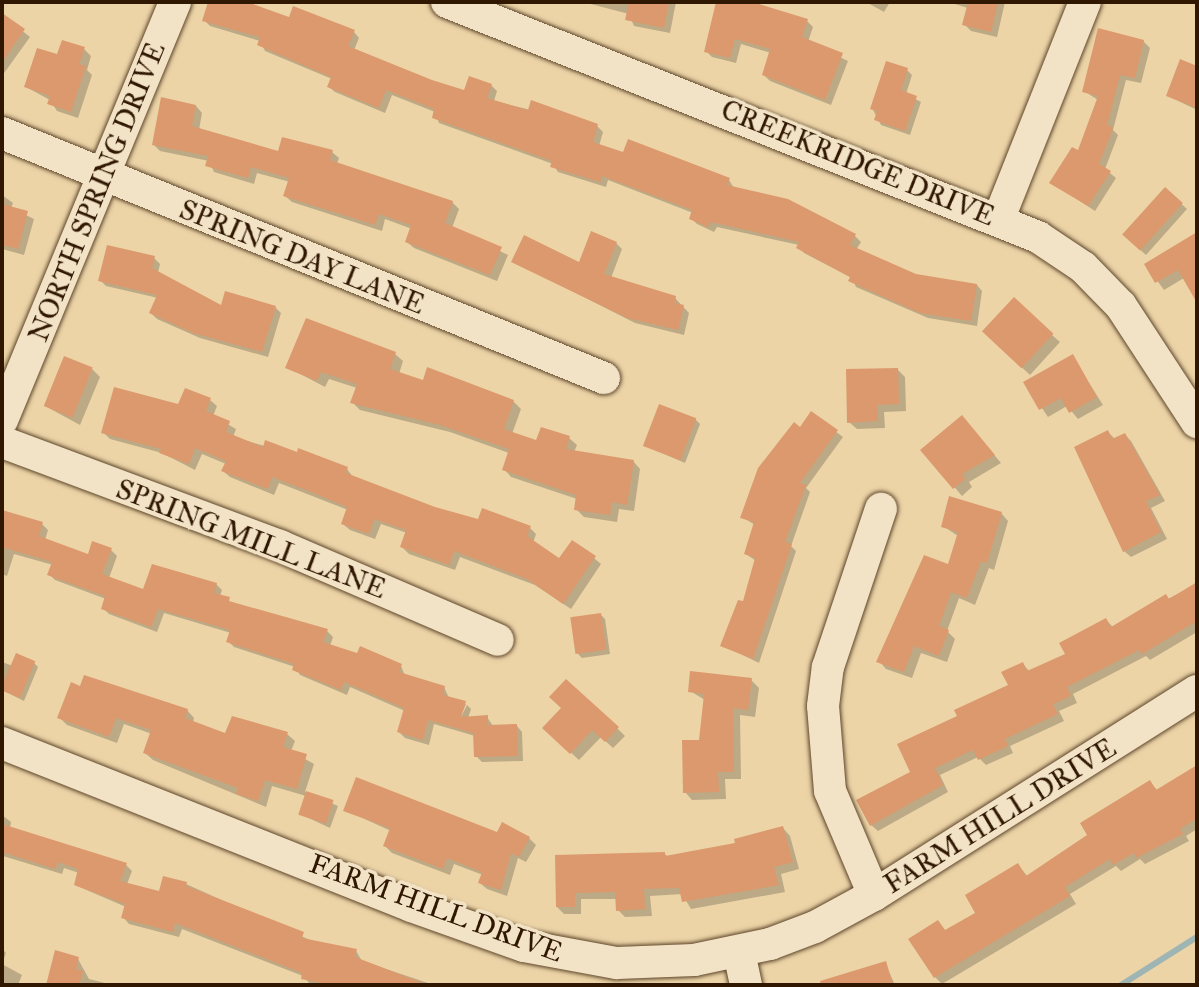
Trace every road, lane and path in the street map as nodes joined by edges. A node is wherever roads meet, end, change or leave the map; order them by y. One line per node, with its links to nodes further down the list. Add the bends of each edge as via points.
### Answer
1 (174, 2): 5 (street, NORTH SPRING DRIVE)
2 (447, 2): 6 (street, CREEKRIDGE DRIVE)
3 (1085, 2): 6 (street)
4 (2, 133): 5 (street, SPRING DAY LANE)
5 (105, 177): 7 (street, SPRING DAY LANE); 8 (street, NORTH SPRING DRIVE)
6 (999, 218): 9 (street, CREEKRIDGE DRIVE, via 1083,267 1121,306)
7 (604, 378)
8 (2, 420)
9 (1197, 422)
10 (2, 442): 12 (street, SPRING MILL LANE, via 280,546)
11 (881, 509): 15 (street, via 828,667 823,706 830,791)
12 (498, 640)
13 (1197, 691): 15 (street, FARM HILL DRIVE)
14 (2, 743): 16 (street, FARM HILL DRIVE, via 411,906 524,946 617,963 694,960)
15 (874, 895): 16 (street, FARM HILL DRIVE, via 815,927)
16 (739, 952): 17 (street)
17 (746, 985)

